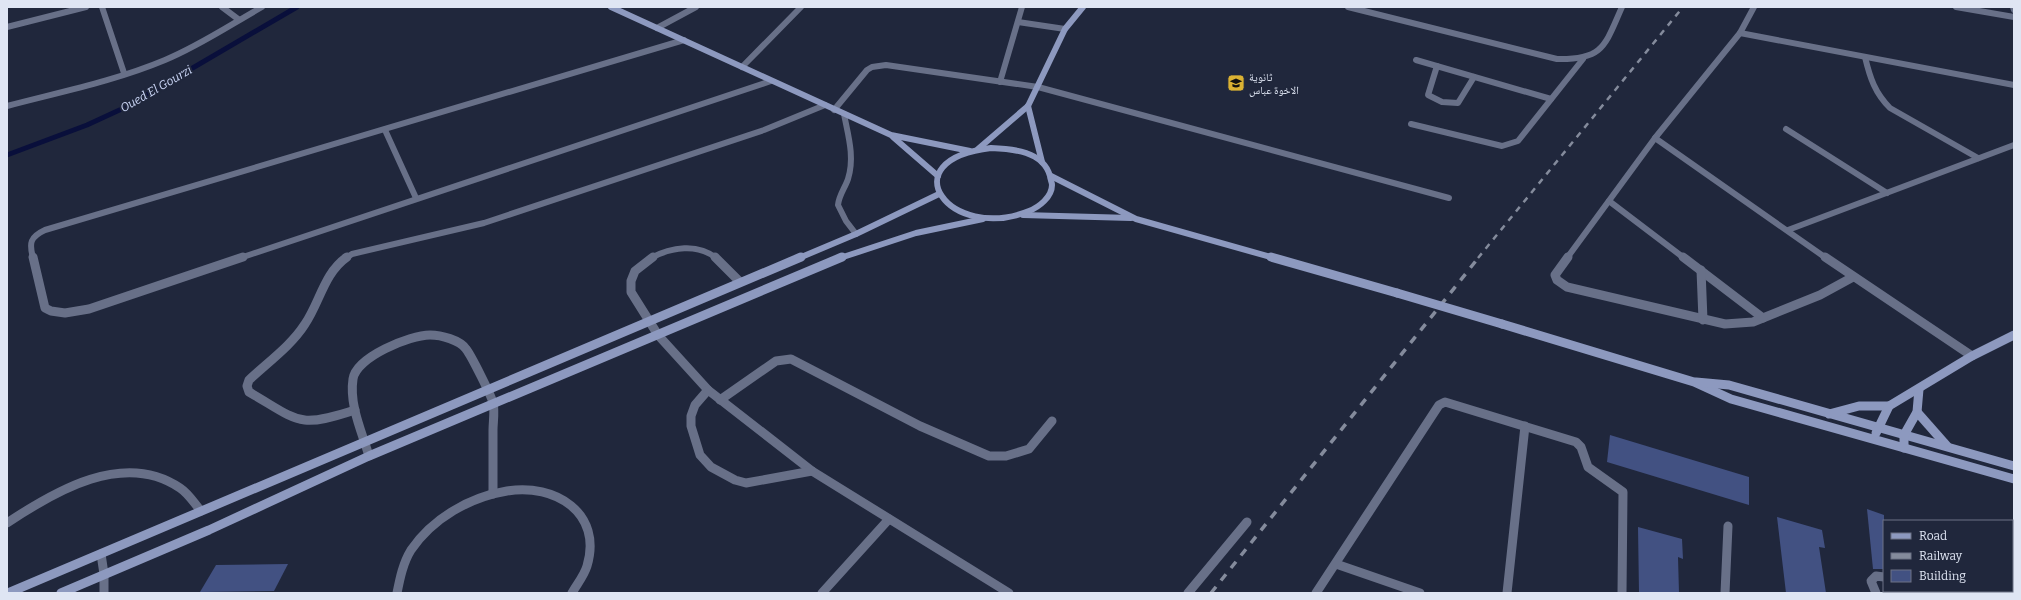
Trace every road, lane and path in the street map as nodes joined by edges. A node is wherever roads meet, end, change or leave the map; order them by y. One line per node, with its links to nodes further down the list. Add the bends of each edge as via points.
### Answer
1 (86, 7): 18 (street)
2 (102, 7): 28 (street)
3 (222, 7): 16 (street)
4 (262, 7): 16 (street)
5 (611, 7): 19 (main road)
6 (696, 7): 19 (street)
7 (801, 7): 27 (street)
8 (1022, 7): 17 (street)
9 (1083, 7): 20 (main road)
10 (1348, 7): 14 (street)
11 (1622, 7): 24 (street, via 1603,47 1594,56)
12 (1754, 7): 21 (street)
13 (1956, 7): 15 (street)
14 (1357, 8): 24 (street, via 1556,59)
15 (2014, 17)
16 (238, 20): 28 (street, via 174,56)
17 (1018, 22): 20 (street); 31 (street)
18 (7, 27)
19 (657, 28): 22 (main road)
20 (1065, 29): 33 (main road)
21 (1740, 33): 23 (street); 44 (street)
22 (684, 40): 27 (main road); 42 (street)
23 (1865, 57): 32 (street); 47 (street, via 1872,88 1890,108)
24 (1583, 59): 34 (street)
25 (1416, 60): 26 (street)
26 (1437, 66): 29 (street); 29 (street, via 1428,95 1452,104 1458,103)
27 (742, 67): 30 (main road)
28 (124, 73): 36 (street)
29 (1474, 76): 34 (street)
30 (771, 81): 35 (main road); 53 (street)
31 (1000, 82): 33 (street); 38 (street, via 878,66 868,70)
32 (2014, 86)
33 (1038, 87): 37 (main road); 54 (street)
34 (1551, 98): 40 (street, via 1518,141 1502,146)
35 (825, 105): 38 (main road); 77 (street, via 764,130 484,223 352,254 341,260 330,275 306,324 289,344 249,380 247,386 249,392 298,420 328,419)
36 (7, 106)
37 (1028, 106): 46 (main road); 48 (main road)
38 (834, 110): 39 (main road)
39 (844, 114): 43 (main road); 60 (street, via 851,166 837,208)
40 (1411, 124)
41 (1786, 129): 51 (street)
42 (385, 130): 53 (street); 53 (street, via 35,235 30,246 45,308 54,313 64,313 102,305)
43 (891, 135): 46 (main road); 49 (main road)
44 (1655, 138): 55 (street); 59 (street)
45 (2014, 145): 47 (street)
46 (974, 150): 48 (main road, via 991,148 1020,151); 49 (main road, via 944,165)
47 (1978, 158): 51 (street)
48 (1042, 162): 50 (main road)
49 (938, 176): 52 (main road, via 936,185)
50 (1051, 176): 56 (main road, via 1051,191 1041,205); 58 (main road)
51 (1887, 193): 59 (street)
52 (939, 194): 57 (main road, via 948,206 963,214); 60 (main road)
53 (416, 198)
54 (1449, 198)
55 (1609, 201): 61 (street); 65 (street, via 1555,275 1557,280 1567,287)
56 (1021, 215): 57 (main road, via 1003,219); 58 (main road)
57 (984, 219): 67 (main road, via 938,227 872,246)
58 (1136, 219): 70 (main road, bridge, via 1397,293)
59 (1788, 230): 62 (street)
60 (856, 234): 63 (main road)
61 (1702, 270): 64 (street); 65 (street)
62 (1853, 277): 64 (street, via 1820,295); 69 (street)
63 (740, 282): 66 (main road); 66 (street, via 711,254 703,250 683,248 651,257 637,268 630,284 631,292)
64 (1763, 318): 65 (street, via 1738,324)
65 (1703, 320)
66 (649, 322): 67 (street); 72 (main road)
67 (658, 335): 73 (street); 75 (main road)
68 (2014, 335): 69 (main road)
69 (1972, 356): 71 (main road)
70 (1694, 382): 79 (main road, via 1729,385); 84 (main road, via 1731,399)
71 (1919, 389): 76 (main road); 78 (main road)
72 (486, 390): 75 (street); 77 (street, via 466,348 441,337 420,336 378,352 365,360 356,370 353,379); 85 (main road)
73 (708, 390): 74 (street); 90 (street, via 695,405 691,426 700,455 710,467 746,483)
74 (720, 400): 80 (street, via 776,361 790,359 920,426 989,456 1006,456 1029,449); 90 (street)
75 (493, 403): 88 (main road); 92 (street)
76 (1889, 406): 79 (main road, via 1859,406); 82 (main road)
77 (355, 410): 85 (street)
78 (1917, 412): 83 (main road); 86 (main road)
79 (1829, 414): 82 (main road)
80 (1052, 421)
81 (1525, 426): 99 (street, via 1445,402 1441,403); 112 (street); 113 (street, via 1576,442 1588,466 1623,492)
82 (1877, 428): 83 (main road); 84 (main road)
83 (1904, 435): 86 (main road); 87 (main road)
84 (1874, 440): 87 (main road)
85 (364, 442): 88 (street); 93 (main road)
86 (1947, 447): 89 (main road)
87 (1904, 448): 91 (main road)
88 (369, 456): 100 (main road, via 209,530)
89 (2014, 466)
90 (812, 471): 94 (street)
91 (2014, 479)
92 (493, 494): 105 (street, via 455,510 423,535 402,566); 106 (street, via 530,490 548,492 562,498 579,512 589,531 590,546 588,562)
93 (201, 511): 96 (street, via 178,487 147,474 134,472 119,473 59,490); 98 (main road)
94 (889, 519): 107 (street); 108 (street)
95 (1247, 522): 109 (street)
96 (7, 523)
97 (1728, 526): 114 (street)
98 (100, 554): 100 (street); 102 (main road)
99 (1336, 564): 110 (street); 111 (street)
100 (104, 574): 103 (main road); 104 (street)
101 (1883, 576): 115 (street, via 1876,576 1871,580)
102 (8, 593)
103 (61, 593)
104 (104, 593)
105 (397, 593)
106 (572, 593)
107 (822, 593)
108 (1009, 593)
109 (1188, 593)
110 (1316, 593)
111 (1420, 593)
112 (1507, 593)
113 (1622, 593)
114 (1726, 593)
115 (1876, 593)

